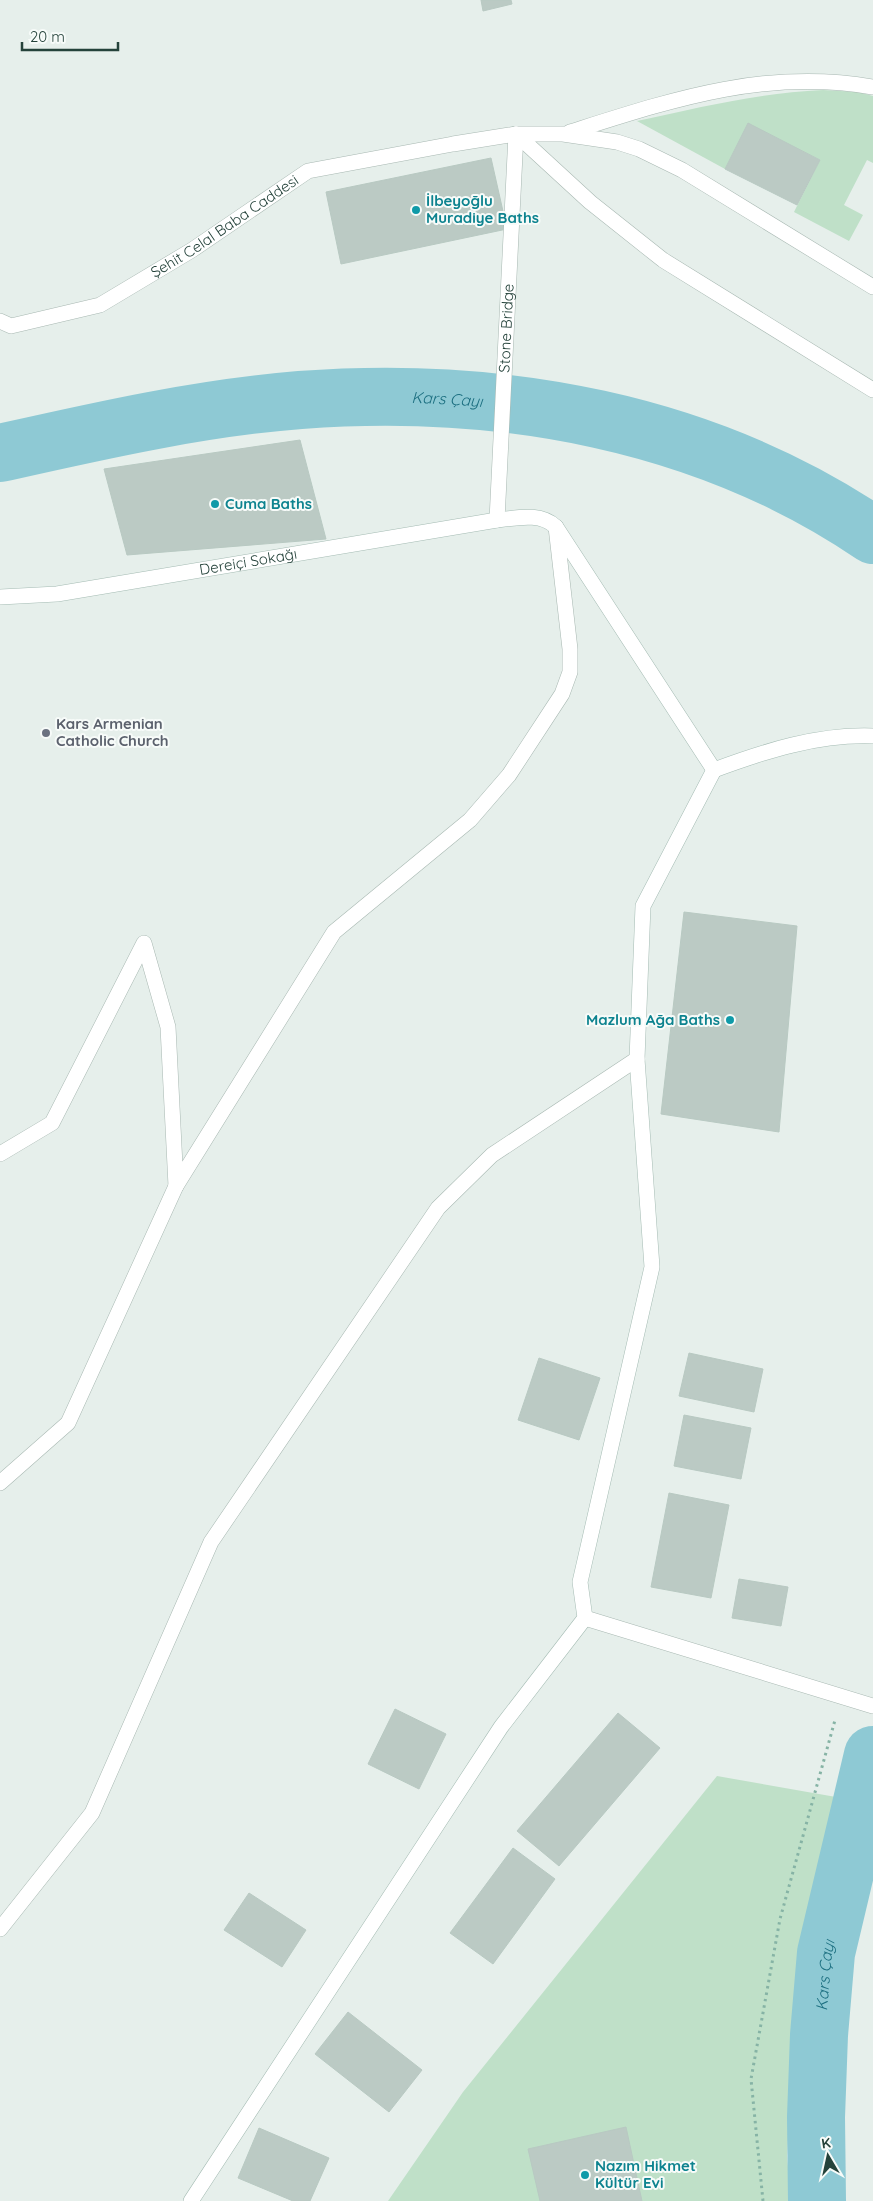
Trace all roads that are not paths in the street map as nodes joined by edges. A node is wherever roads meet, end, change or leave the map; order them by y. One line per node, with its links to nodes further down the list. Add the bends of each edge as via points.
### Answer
1 (873, 87): 3 (street, via 803,79 753,83 682,98)
2 (516, 134): 3 (street, Şehit Celal Baba Caddesi); 5 (street, Şehit Celal Baba Caddesi, via 308,172 192,250 100,305 11,326); 6 (street, via 590,202 663,260); 7 (street, Stone Bridge)
3 (563, 134): 4 (street, via 617,142 682,170)
4 (873, 287)
5 (0, 321)
6 (873, 390)
7 (497, 520): 8 (street, Dereiçi Sokağı, via 539,518); 9 (street, Dereiçi Sokağı, via 57,594)
8 (556, 527): 11 (street); 14 (street, via 570,649 570,672 562,694 509,775 470,820 334,932)
9 (0, 596)
10 (873, 736): 11 (street, via 812,740)
11 (714, 770): 12 (street, via 643,906)
12 (637, 1059): 16 (street, via 652,1267 580,1582); 18 (street, via 492,1155 438,1208 211,1542 92,1813)
13 (0, 1154): 14 (street, via 52,1123 144,943 168,1027)
14 (176, 1186): 15 (street, via 68,1423)
15 (0, 1483)
16 (585, 1618): 17 (street); 19 (street, via 501,1727)
17 (873, 1706)
18 (0, 1929)
19 (191, 2201)

